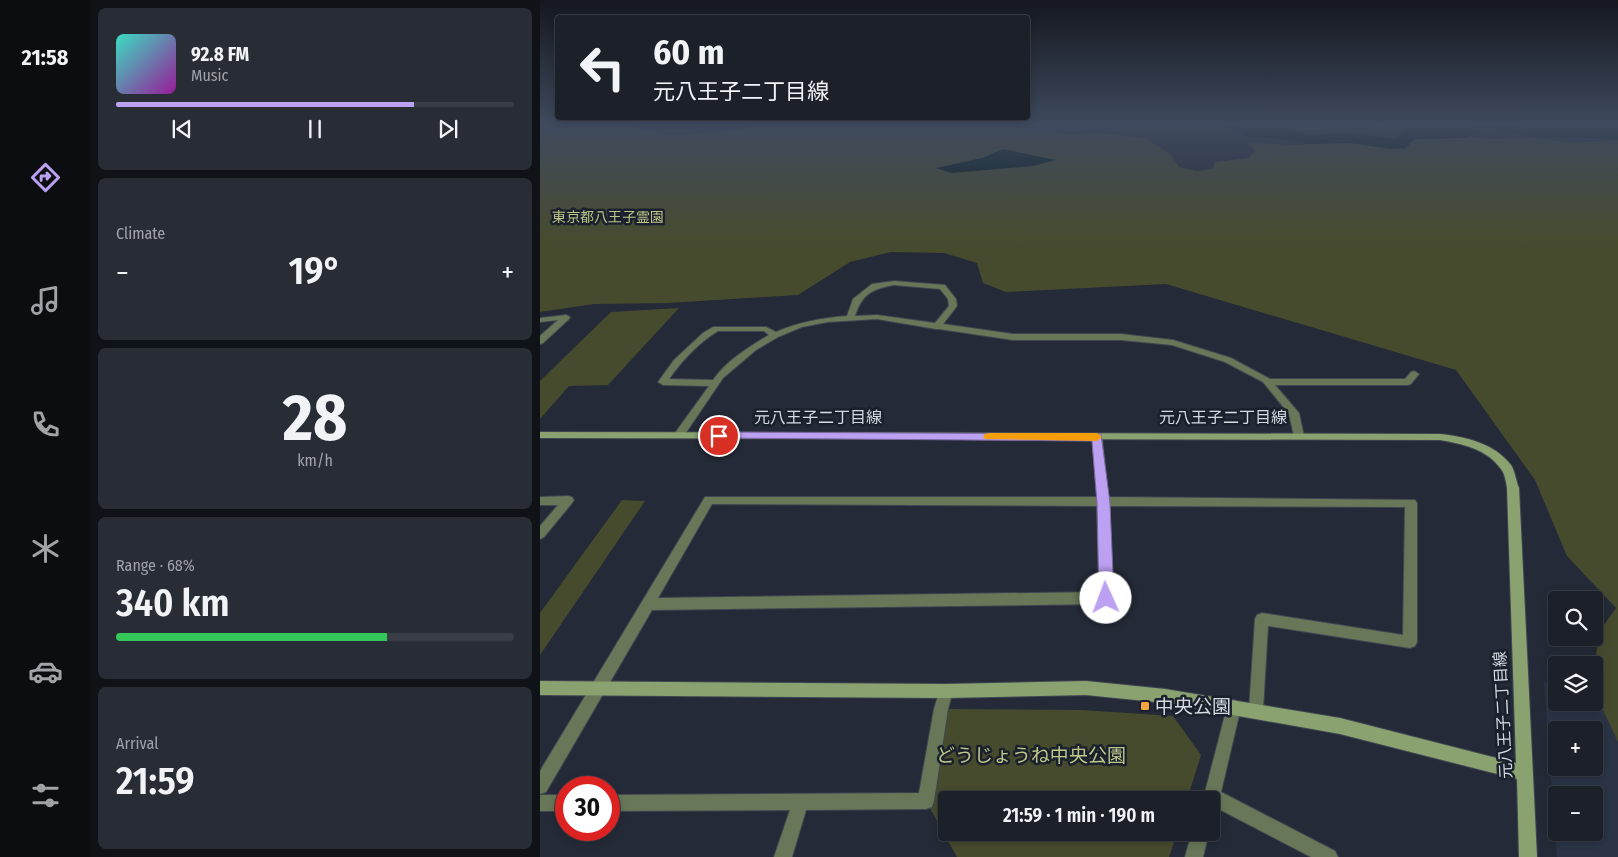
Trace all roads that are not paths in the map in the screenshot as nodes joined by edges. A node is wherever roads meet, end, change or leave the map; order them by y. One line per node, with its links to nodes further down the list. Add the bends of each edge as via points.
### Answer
1 (851, 317): 3 (street, via 878,317); 3 (street, via 856,301 875,286 894,283 942,287 952,299 953,306); 4 (street, via 800,325)
2 (540, 320): 5 (street, via 566,317)
3 (936, 327): 7 (street, via 1013,337 1120,337 1160,341 1228,360)
4 (775, 335): 8 (street, via 736,361); 8 (street, via 766,329 716,329 677,362 663,382)
5 (540, 341)
6 (1414, 374): 7 (street, via 1408,382)
7 (1268, 382): 11 (street, via 1294,413)
8 (715, 383): 10 (street)
9 (540, 435): 10 (street, 元八王子二丁目線)
10 (679, 435): 12 (street, 元八王子二丁目線)
11 (1299, 436): 12 (street, 元八王子二丁目線); 22 (street, 元八王子二丁目線, via 1440,437 1466,441 1490,452 1507,468 1513,488)
12 (1097, 437): 14 (street)
13 (540, 501): 15 (street, via 568,500)
14 (1103, 503): 16 (street, via 709,500); 16 (street, via 1106,598); 21 (street, via 1411,503 1410,642 1262,619)
15 (540, 534)
16 (648, 604): 17 (street)
17 (599, 687): 18 (street); 19 (street); 23 (street)
18 (540, 688)
19 (946, 690): 20 (street, via 1086,688); 25 (street, via 926,801)
20 (1234, 707): 21 (street); 24 (street)
21 (1256, 710): 22 (street, via 1340,726)
22 (1525, 773): 34 (street, 元八王子二丁目線)
23 (540, 786)
24 (1213, 791)
25 (801, 802): 29 (street); 31 (street)
26 (1220, 802): 33 (street)
27 (540, 803): 28 (street)
28 (555, 803)
29 (620, 803)
30 (1198, 841): 32 (street)
31 (783, 857)
32 (1194, 857)
33 (1329, 857)
34 (1528, 857)

